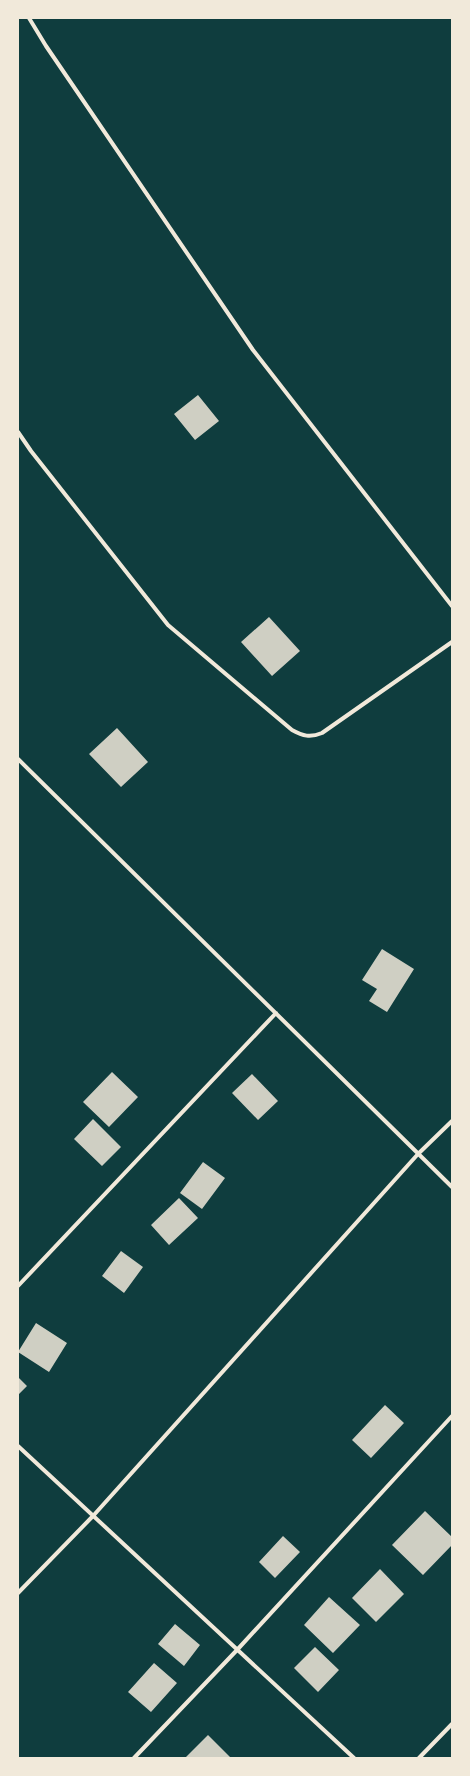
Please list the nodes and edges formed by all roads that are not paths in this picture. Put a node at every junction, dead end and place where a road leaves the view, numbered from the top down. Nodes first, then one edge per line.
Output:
1 (29, 18) edge
2 (18, 432) edge
3 (452, 606) edge
4 (452, 642) edge
5 (18, 759) edge
6 (276, 1013) junction
7 (452, 1120) edge
8 (418, 1154) junction
9 (452, 1187) edge
10 (18, 1286) edge
11 (452, 1416) edge
12 (18, 1446) edge
13 (93, 1516) junction
14 (18, 1593) edge
15 (238, 1650) junction
16 (452, 1724) edge
17 (134, 1758) edge
18 (354, 1758) edge
19 (419, 1758) edge

1 - 3 street
2 - 4 street
5 - 6 street
6 - 8 street
6 - 10 street
7 - 8 street
8 - 9 street
8 - 13 street
11 - 15 street
12 - 13 street
13 - 14 street
13 - 15 street
15 - 17 street
15 - 18 street
16 - 19 street

